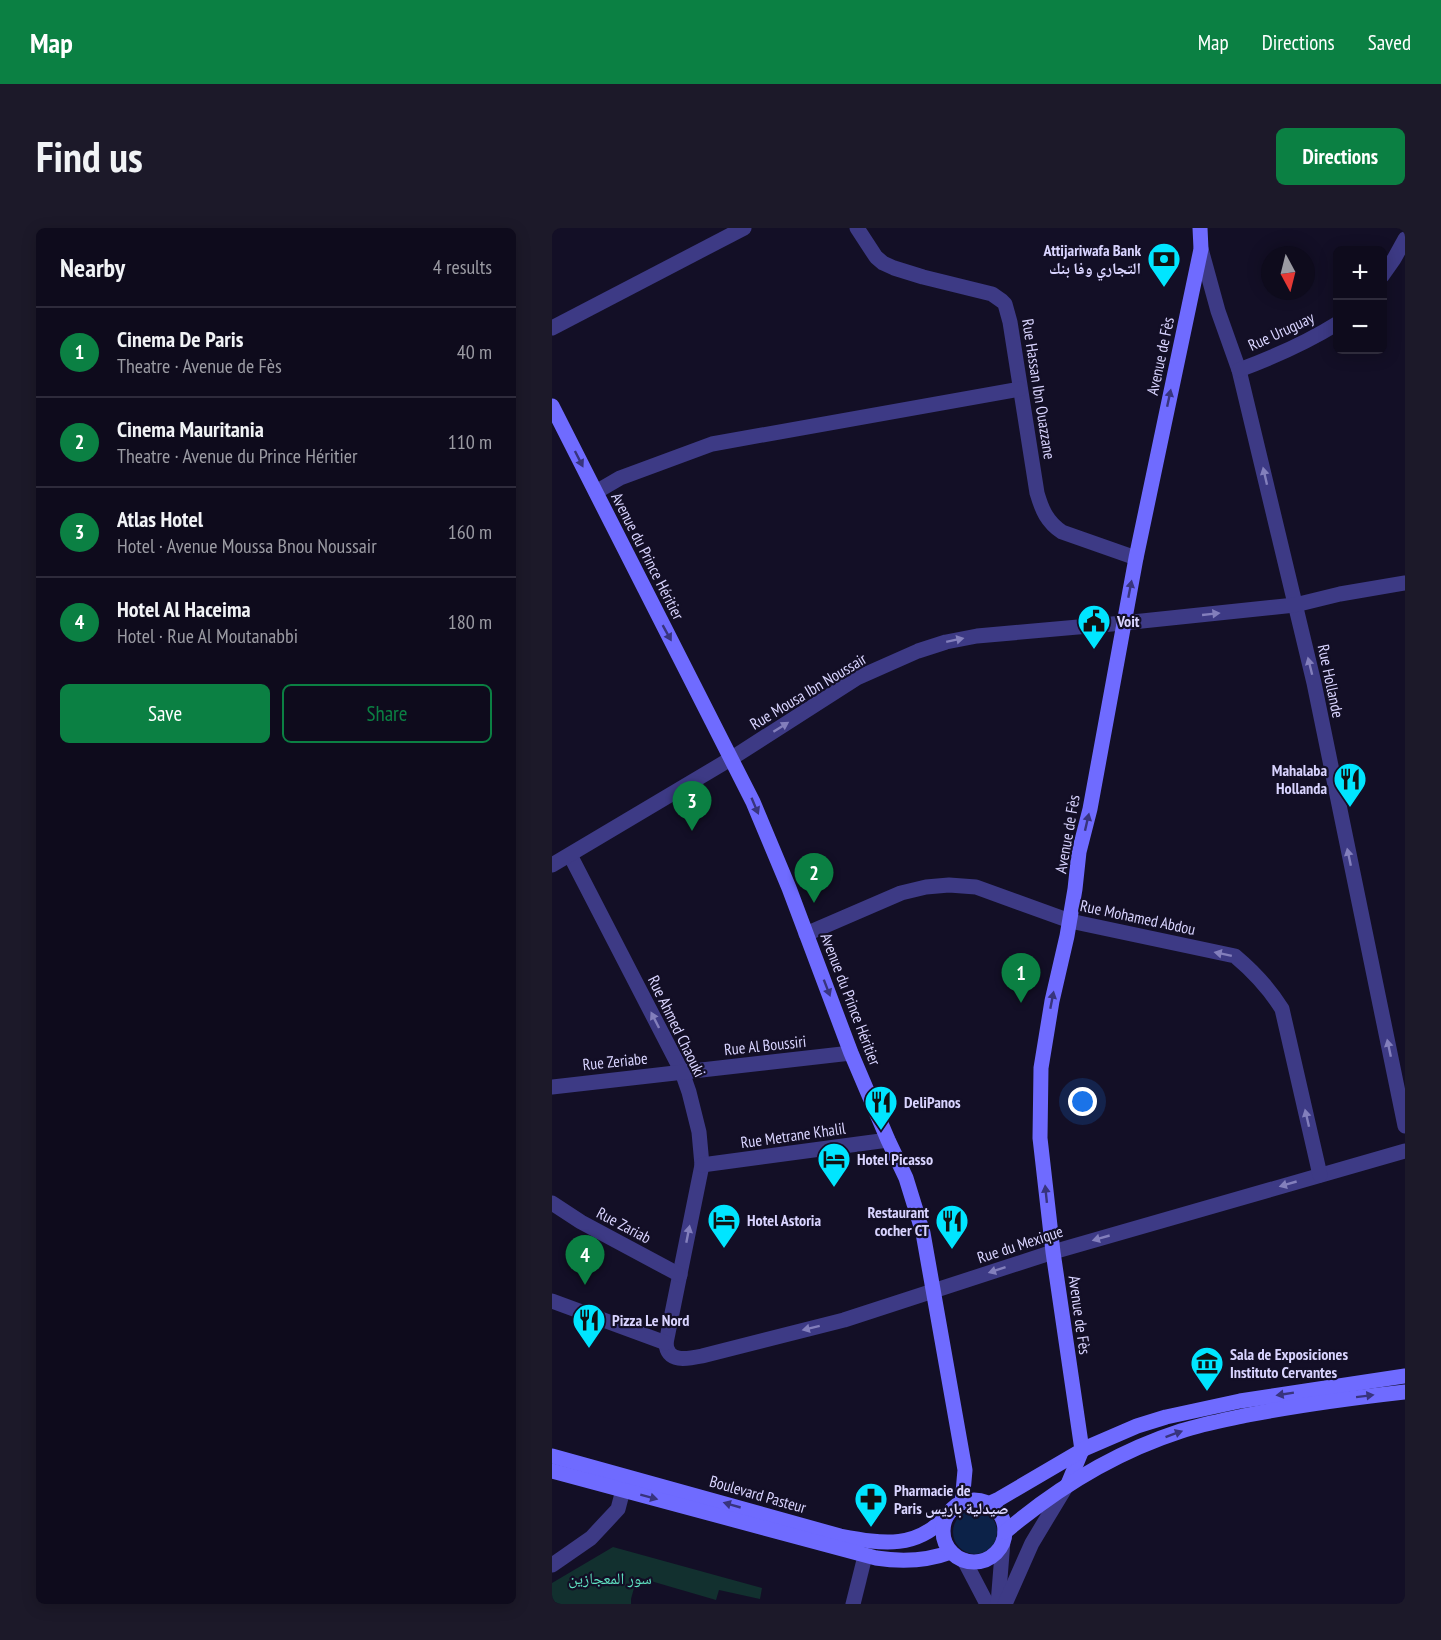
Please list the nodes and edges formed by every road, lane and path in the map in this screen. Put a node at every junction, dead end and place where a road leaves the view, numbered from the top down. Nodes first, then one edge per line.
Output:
1 (744, 228) edge
2 (856, 228) edge
3 (1200, 228) edge
4 (1405, 239) edge
5 (1201, 249) junction
6 (1387, 270) edge
7 (1333, 326) edge
8 (552, 328) edge
9 (1239, 370) junction
10 (1020, 389) junction
11 (552, 406) edge
12 (596, 492) junction
13 (1136, 558) junction
14 (1405, 583) edge
15 (1295, 605) junction
16 (1123, 623) junction
17 (732, 758) junction
18 (570, 855) junction
19 (552, 866) edge
20 (1070, 921) junction
21 (806, 934) junction
22 (851, 1053) junction
23 (682, 1072) junction
24 (552, 1087) edge
25 (1405, 1126) edge
26 (888, 1140) junction
27 (1405, 1151) edge
28 (702, 1165) junction
29 (1320, 1175) junction
30 (552, 1203) edge
31 (1053, 1252) junction
32 (680, 1275) junction
33 (933, 1292) junction
34 (552, 1301) edge
35 (667, 1338) junction
36 (1405, 1376) edge
37 (1405, 1392) edge
38 (1082, 1450) junction
39 (552, 1455) edge
40 (552, 1471) edge
41 (1068, 1484) junction
42 (623, 1490) junction
43 (962, 1503) junction
44 (988, 1504) junction
45 (949, 1513) junction
46 (1004, 1537) junction
47 (865, 1556) junction
48 (958, 1556) junction
49 (552, 1565) edge
50 (853, 1604) edge
51 (987, 1604) edge
52 (998, 1604) edge
53 (1005, 1604) edge

1 - 8 street
2 - 10 street, Rue Hassan Ibn Ouazzane
3 - 5 street, Avenue de Fès
4 - 6 street
5 - 9 street, Rue Hollande
13 -> 5 street, Avenue de Fès
7 - 9 street, Rue Uruguay
15 -> 9 street, Rue Hollande
10 - 12 street
10 - 13 street, Rue Hassan Ibn Ouazzane
11 -> 12 street, Avenue du Prince Héritier
12 -> 17 street, Avenue du Prince Héritier
16 -> 13 street, Avenue de Fès
14 - 15 street, Rue Mousa Ibn Noussair
16 -> 15 street, Rue Mousa Ibn Noussair
25 -> 15 street, Rue Hollande
17 -> 16 street, Rue Mousa Ibn Noussair
20 -> 16 street, Avenue de Fès
17 - 18 street, Rue Mousa Ibn Noussair
17 -> 21 street, Avenue du Prince Héritier
18 - 19 street, Rue Mousa Ibn Noussair
23 -> 18 street, Rue Ahmed Chaouki
20 - 21 street, Rue Mohamed Abdou
29 -> 20 street, Rue Mohamed Abdou
31 -> 20 street, Avenue de Fès
21 -> 22 street, Avenue du Prince Héritier
22 - 23 street, Rue Al Boussiri
22 - 26 street, Avenue du Prince Héritier
23 - 24 street, Rue Zeriabe
23 - 28 street, Rue Ahmed Chaouki
26 - 28 street, Rue Metrane Khalil
26 - 33 street, Avenue du Prince Héritier
27 - 29 street, Rue du Mexique
32 -> 28 street, Rue Ahmed Chaouki
29 -> 31 street, Rue du Mexique
30 - 32 street, Rue Zariab
31 -> 33 street, Rue du Mexique
31 - 38 street, Avenue de Fès
32 - 35 street, Rue Ahmed Chaouki
33 -> 35 street, Rue du Mexique
33 - 43 street, Avenue du Prince Héritier
34 - 35 street
36 -> 38 street
41 -> 37 street
38 - 41 street
38 - 44 street
45 -> 39 street, Boulevard Pasteur
40 - 42 street
41 - 46 street
41 - 53 street
42 -> 47 street
42 - 49 street
43 - 44 street
43 - 45 street
44 - 46 street
45 - 48 street
46 - 48 street
46 - 52 street
47 - 48 street
47 - 50 street
48 - 51 street

